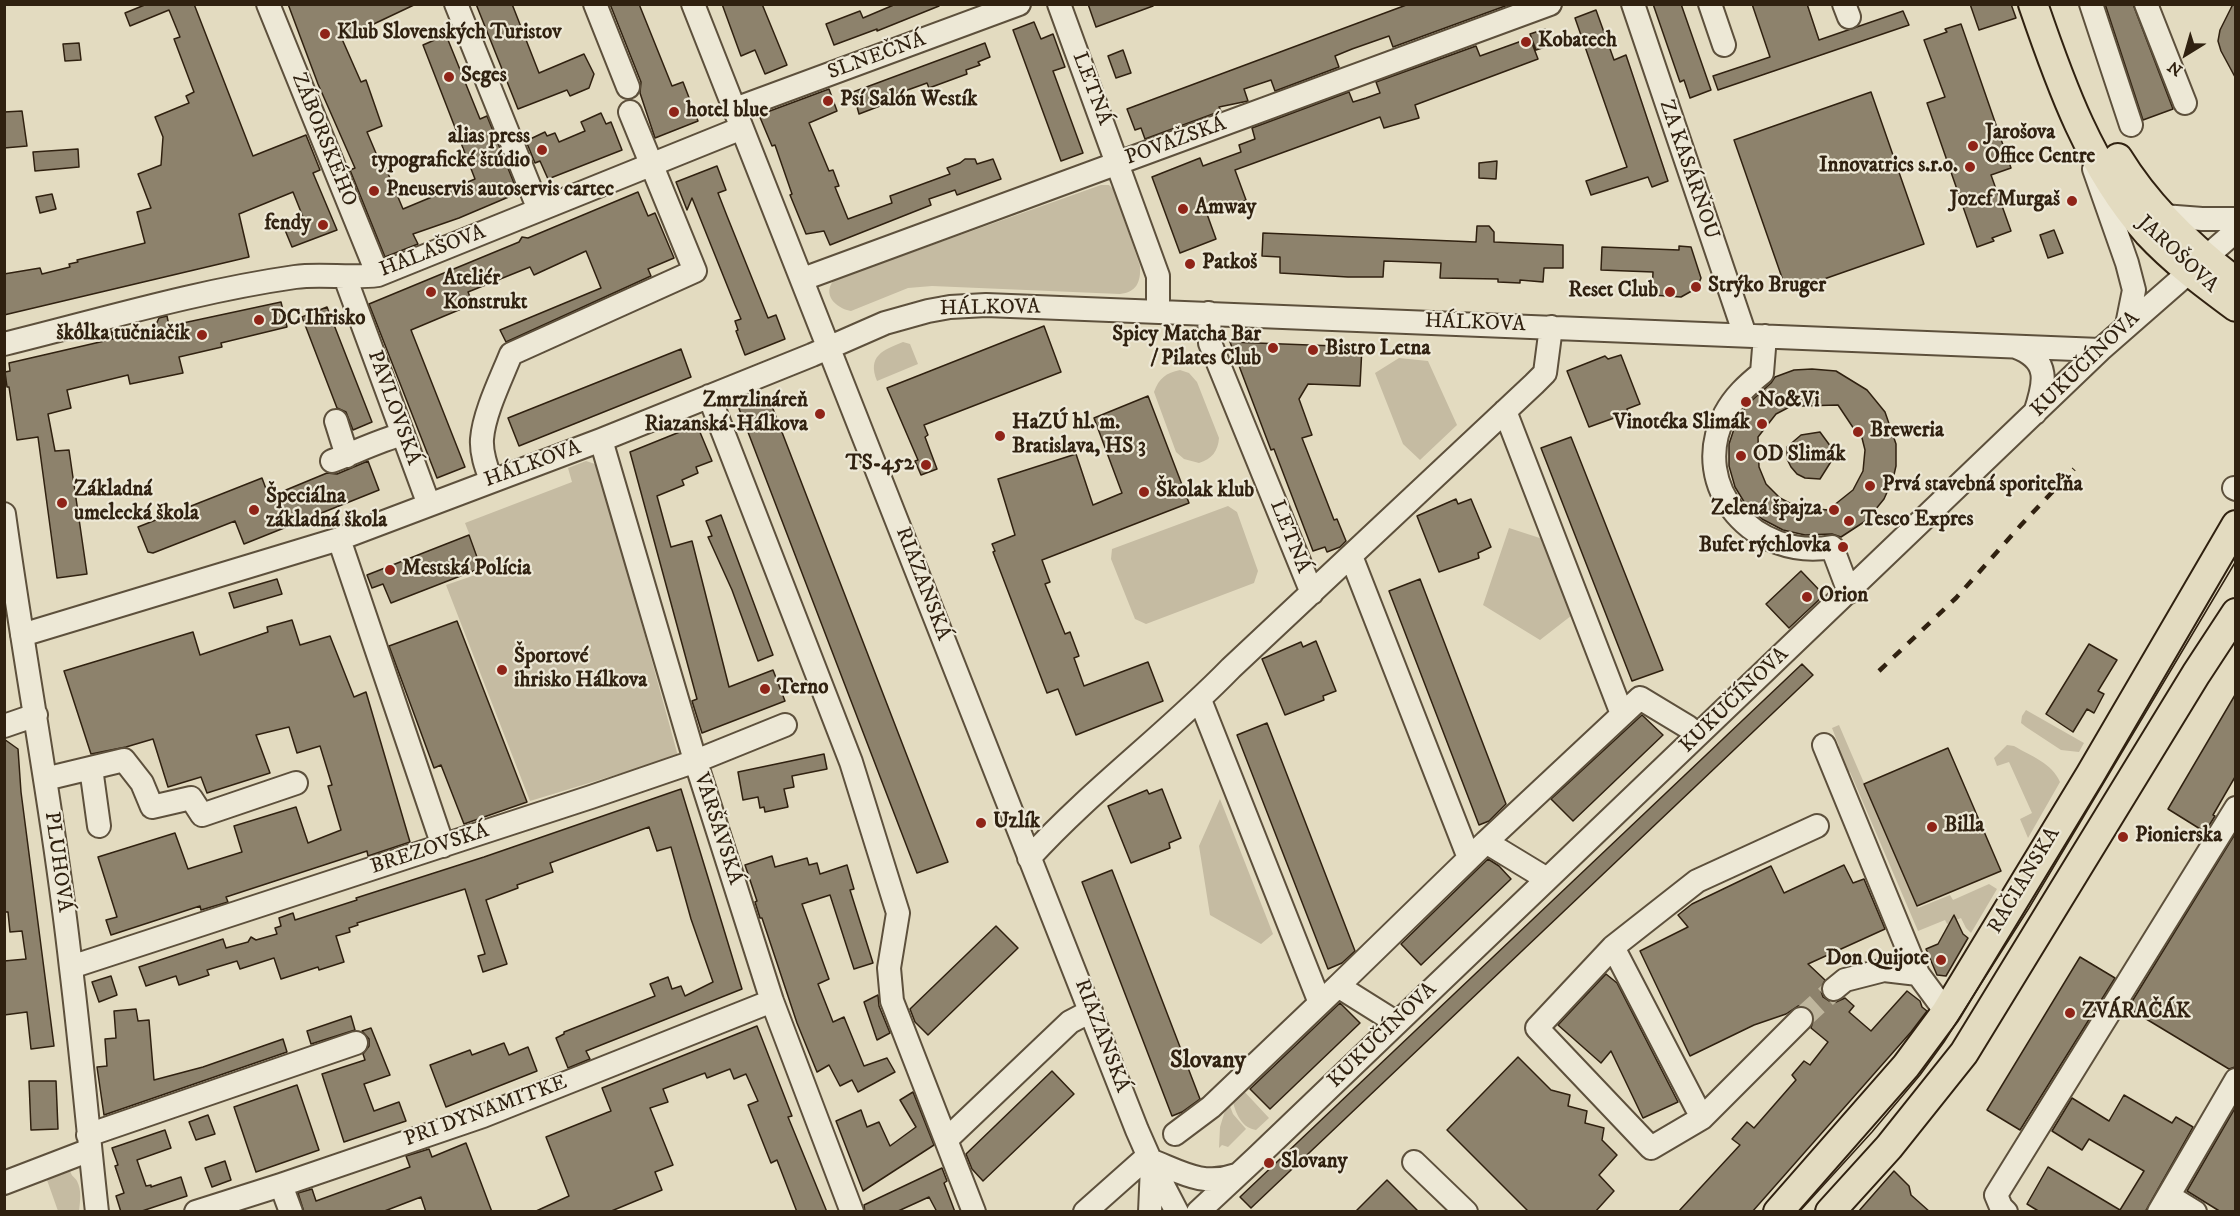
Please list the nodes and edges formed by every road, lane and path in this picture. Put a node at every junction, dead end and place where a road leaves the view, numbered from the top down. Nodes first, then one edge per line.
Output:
1 (268, 4) edge
2 (456, 4) edge
3 (595, 4) edge
4 (693, 4) edge
5 (1019, 4) edge
6 (1059, 4) edge
7 (1550, 4) edge
8 (1633, 4) edge
9 (1710, 4) edge
10 (2033, 4) edge
11 (2053, 4) edge
12 (2091, 4) edge
13 (2146, 4) edge
14 (1724, 45) dead end
15 (628, 87) dead end
16 (2185, 104) dead end
17 (630, 112) dead end
18 (738, 118) junction
19 (2131, 125) dead end
20 (2087, 141) junction
21 (651, 164) junction
22 (1119, 164) junction
23 (539, 210) junction
24 (2163, 216) junction
25 (2235, 219) edge
26 (2235, 231) edge
27 (2197, 264) junction
28 (378, 275) junction
29 (345, 277) junction
30 (802, 279) junction
31 (2235, 282) edge
32 (2235, 307) edge
33 (1158, 312) junction
34 (1209, 313) junction
35 (2127, 325) junction
36 (1551, 327) junction
37 (1755, 335) junction
38 (4, 344) edge
39 (830, 347) junction
40 (2014, 347) junction
41 (2100, 350) junction
42 (709, 396) junction
43 (1508, 409) junction
44 (2035, 414) junction
45 (336, 421) dead end
46 (403, 434) junction
47 (601, 440) junction
48 (491, 480) junction
49 (429, 506) junction
50 (4, 514) edge
51 (2235, 525) edge
52 (339, 539) junction
53 (7, 548) edge
54 (1351, 556) junction
55 (1849, 592) junction
56 (1312, 593) junction
57 (2235, 613) edge
58 (22, 635) junction
59 (1200, 700) junction
60 (1623, 713) junction
61 (36, 715) junction
62 (785, 725) dead end
63 (4, 726) edge
64 (1698, 735) junction
65 (1824, 745) dead end
66 (696, 761) junction
67 (91, 768) junction
68 (45, 779) junction
69 (296, 783) dead end
70 (2234, 811) edge
71 (99, 825) dead end
72 (1817, 826) dead end
73 (443, 846) junction
74 (1477, 851) junction
75 (1029, 858) junction
76 (1547, 879) junction
77 (1613, 947) junction
78 (71, 967) junction
79 (1918, 974) junction
80 (1338, 986) junction
81 (1834, 989) tunnel mouth
82 (772, 1001) junction
83 (1320, 1003) junction
84 (1091, 1011) junction
85 (1946, 1012) junction
86 (1801, 1019) tunnel mouth
87 (1397, 1023) junction
88 (356, 1043) dead end
89 (2235, 1080) edge
90 (1702, 1118) junction
91 (1175, 1134) dead end
92 (946, 1140) junction
93 (89, 1142) junction
94 (1150, 1160) junction
95 (1414, 1162) dead end
96 (1238, 1175) junction
97 (4, 1183) edge
98 (281, 1185) junction
99 (2164, 1204) edge
100 (2002, 1210) edge
101 (96, 1212) edge
102 (196, 1212) edge
103 (291, 1212) edge
104 (852, 1212) edge
105 (974, 1212) edge
106 (1085, 1212) edge
107 (1150, 1212) edge
108 (1177, 1212) edge
109 (1198, 1212) edge
110 (1466, 1212) edge
111 (1778, 1212) edge
112 (1830, 1212) edge
113 (2195, 1212) edge

1 - 28 street, ZÁBORSKÉHO
2 - 23 street
3 - 15 street
4 - 18 street, RIAZANSKÁ
5 - 18 street, SLNEČNÁ
6 - 22 street, LETNÁ
7 - 22 street, POVAŽSKÁ
8 - 37 street, ZA KASÁRŇOU
9 - 14 street
10 - 20 main road, JAROŠOVA
11 - 24 main road, JAROŠOVA
12 - 19 street
13 - 16 street
17 - 21 street
18 - 21 street, HALAŠOVA
18 - 30 street, RIAZANSKÁ
20 - 27 main road, JAROŠOVA
20 - 35 street
21 - 23 street, HALAŠOVA
21 - 48 street
22 - 30 street, POVAŽSKÁ
22 - 33 street, LETNÁ
23 - 28 street, HALAŠOVA
24 - 25 street
24 - 27 main road, JAROŠOVA
26 - 27 street, KUKUČÍNOVA
27 - 31 main road, JAROŠOVA
27 - 32 main road, JAROŠOVA
27 - 35 street, KUKUČÍNOVA
28 - 29 street, HALAŠOVA
29 - 38 street, HALAŠOVA
29 - 46 street, PAVLOVSKÁ
30 - 39 street, RIAZANSKÁ
33 - 34 street, HÁLKOVA
33 - 39 street, HÁLKOVA
34 - 36 street, HÁLKOVA
34 - 56 street, LETNÁ
35 - 41 street, KUKUČÍNOVA
36 - 37 street, HÁLKOVA
36 - 43 street
37 - 40 street, HÁLKOVA
37 - 55 street
39 - 42 street, HÁLKOVA
39 - 75 street, RIAZANSKÁ
40 - 41 street, HÁLKOVA
40 - 44 street
41 - 44 street, KUKUČÍNOVA
42 - 47 street, HÁLKOVA
42 - 92 street
43 - 54 street
43 - 60 street
44 - 55 street, KUKUČÍNOVA
45 - 46 street
46 - 49 street, PAVLOVSKÁ
47 - 48 street, HÁLKOVA
47 - 66 street, VARŠAVSKÁ
48 - 49 street, HÁLKOVA
49 - 52 street, HÁLKOVA
50 - 53 street, PLUHOVÁ
51 - 85 main road, RAČIANSKA
52 - 58 street, HÁLKOVA
52 - 73 street
53 - 58 street, PLUHOVÁ
54 - 56 street
54 - 74 street
55 - 64 street, KUKUČÍNOVA
56 - 59 street
57 - 112 main road, RAČIANSKA
58 - 61 street, PLUHOVÁ
59 - 75 street
59 - 83 street
60 - 64 street
60 - 74 street
61 - 63 street
61 - 68 street, PLUHOVÁ
62 - 66 street, BREZOVSKÁ
64 - 76 street, KUKUČÍNOVA
65 - 79 street
66 - 73 street, BREZOVSKÁ
66 - 82 street, VARŠAVSKÁ
67 - 68 street
67 - 69 street
67 - 71 street
68 - 78 street, PLUHOVÁ
70 - 100 street
72 - 77 street
73 - 78 street, BREZOVSKÁ
74 - 76 street
74 - 80 street
75 - 84 street, RIAZANSKÁ
76 - 87 street, KUKUČÍNOVA
77 - 90 street
77 - 90 street
78 - 93 street, PLUHOVÁ
79 - 81 street
79 - 85 street
80 - 83 street
80 - 87 street
82 - 98 street, PRI DYNAMITKE
82 - 104 street, VARŠAVSKÁ
83 - 91 street
84 - 92 street
84 - 94 street, RIAZANSKÁ
85 - 111 main road, RAČIANSKA
86 - 90 street
87 - 96 street, KUKUČÍNOVA
88 - 93 street
89 - 99 street
92 - 105 street
93 - 97 street
93 - 101 street, PLUHOVÁ
94 - 96 street
94 - 106 street
94 - 107 street, RIAZANSKÁ
94 - 108 street, RIAZANSKÁ
95 - 110 street
96 - 109 street, KUKUČÍNOVA
98 - 102 street, PRI DYNAMITKE
98 - 103 street
99 - 113 street

